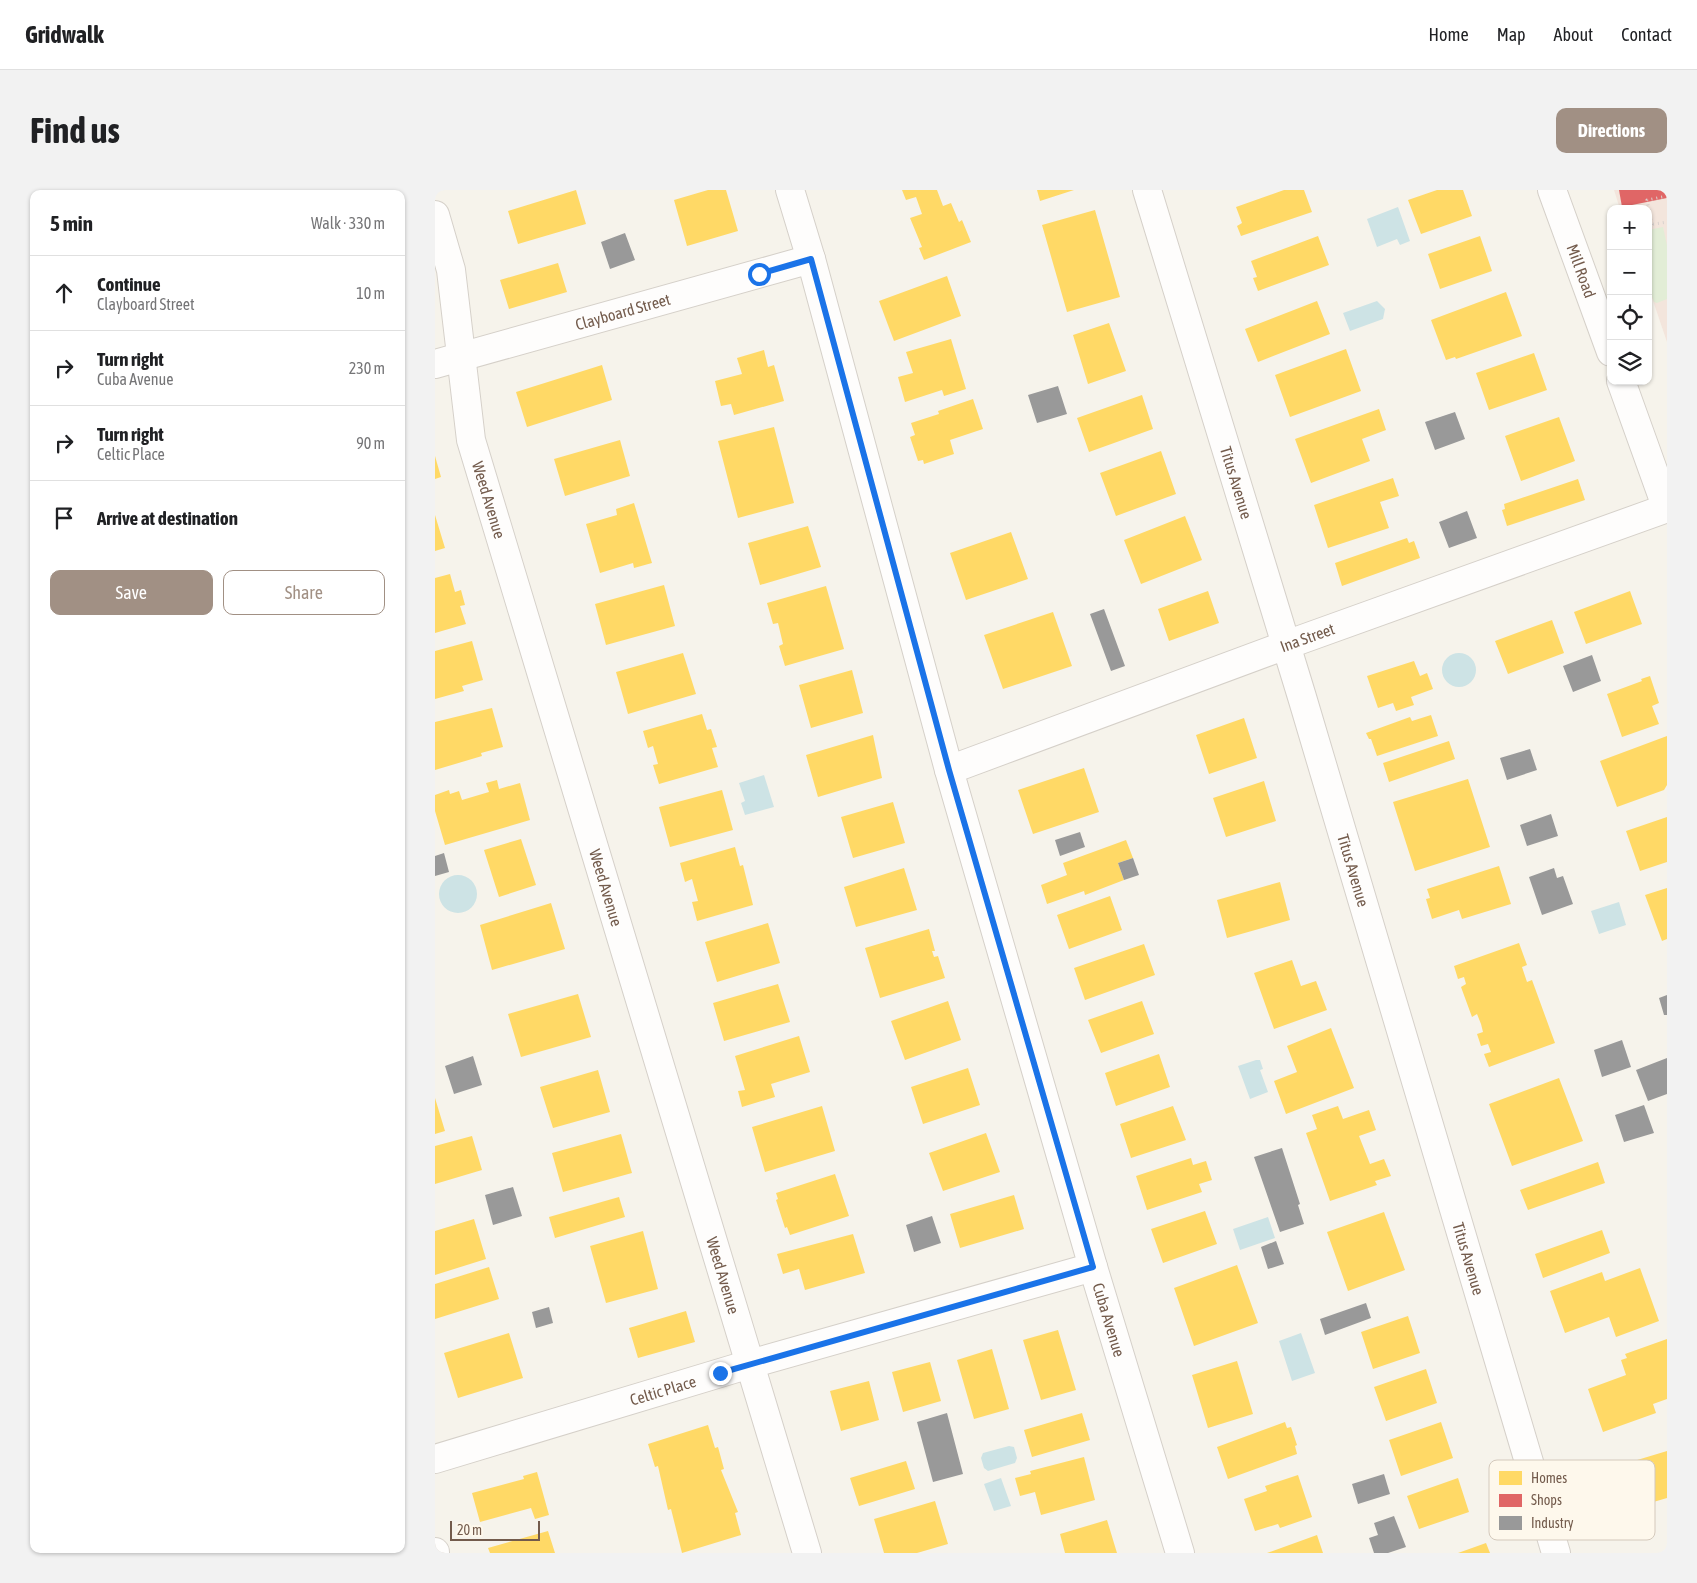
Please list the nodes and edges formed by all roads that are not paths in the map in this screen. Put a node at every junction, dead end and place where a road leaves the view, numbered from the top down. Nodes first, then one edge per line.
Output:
1 (790, 190) edge
2 (1147, 190) edge
3 (1552, 190) edge
4 (435, 215) edge
5 (811, 259) junction
6 (1607, 341) edge
7 (461, 357) junction
8 (435, 364) edge
9 (1622, 385) edge
10 (1667, 508) edge
11 (1286, 645) junction
12 (949, 770) junction
13 (1093, 1267) junction
14 (750, 1364) junction
15 (435, 1459) edge
16 (1528, 1460) edge
17 (1552, 1540) edge
18 (807, 1553) edge
19 (1180, 1553) edge
20 (1556, 1553) edge

1 - 5 street, Cuba Avenue
2 - 11 street, Titus Avenue
3 - 6 street, Mill Road
4 - 7 street, Weed Avenue
5 - 7 street, Clayboard Street
5 - 12 street, Cuba Avenue
7 - 8 street, Clayboard Street
7 - 14 street, Weed Avenue
9 - 10 street
10 - 11 street, Ina Street
11 - 12 street, Ina Street
11 - 16 street, Titus Avenue
12 - 13 street, Cuba Avenue
13 - 14 street, Celtic Place
13 - 19 street, Cuba Avenue
14 - 15 street, Celtic Place
14 - 18 street, Weed Avenue
17 - 20 street, Titus Avenue

